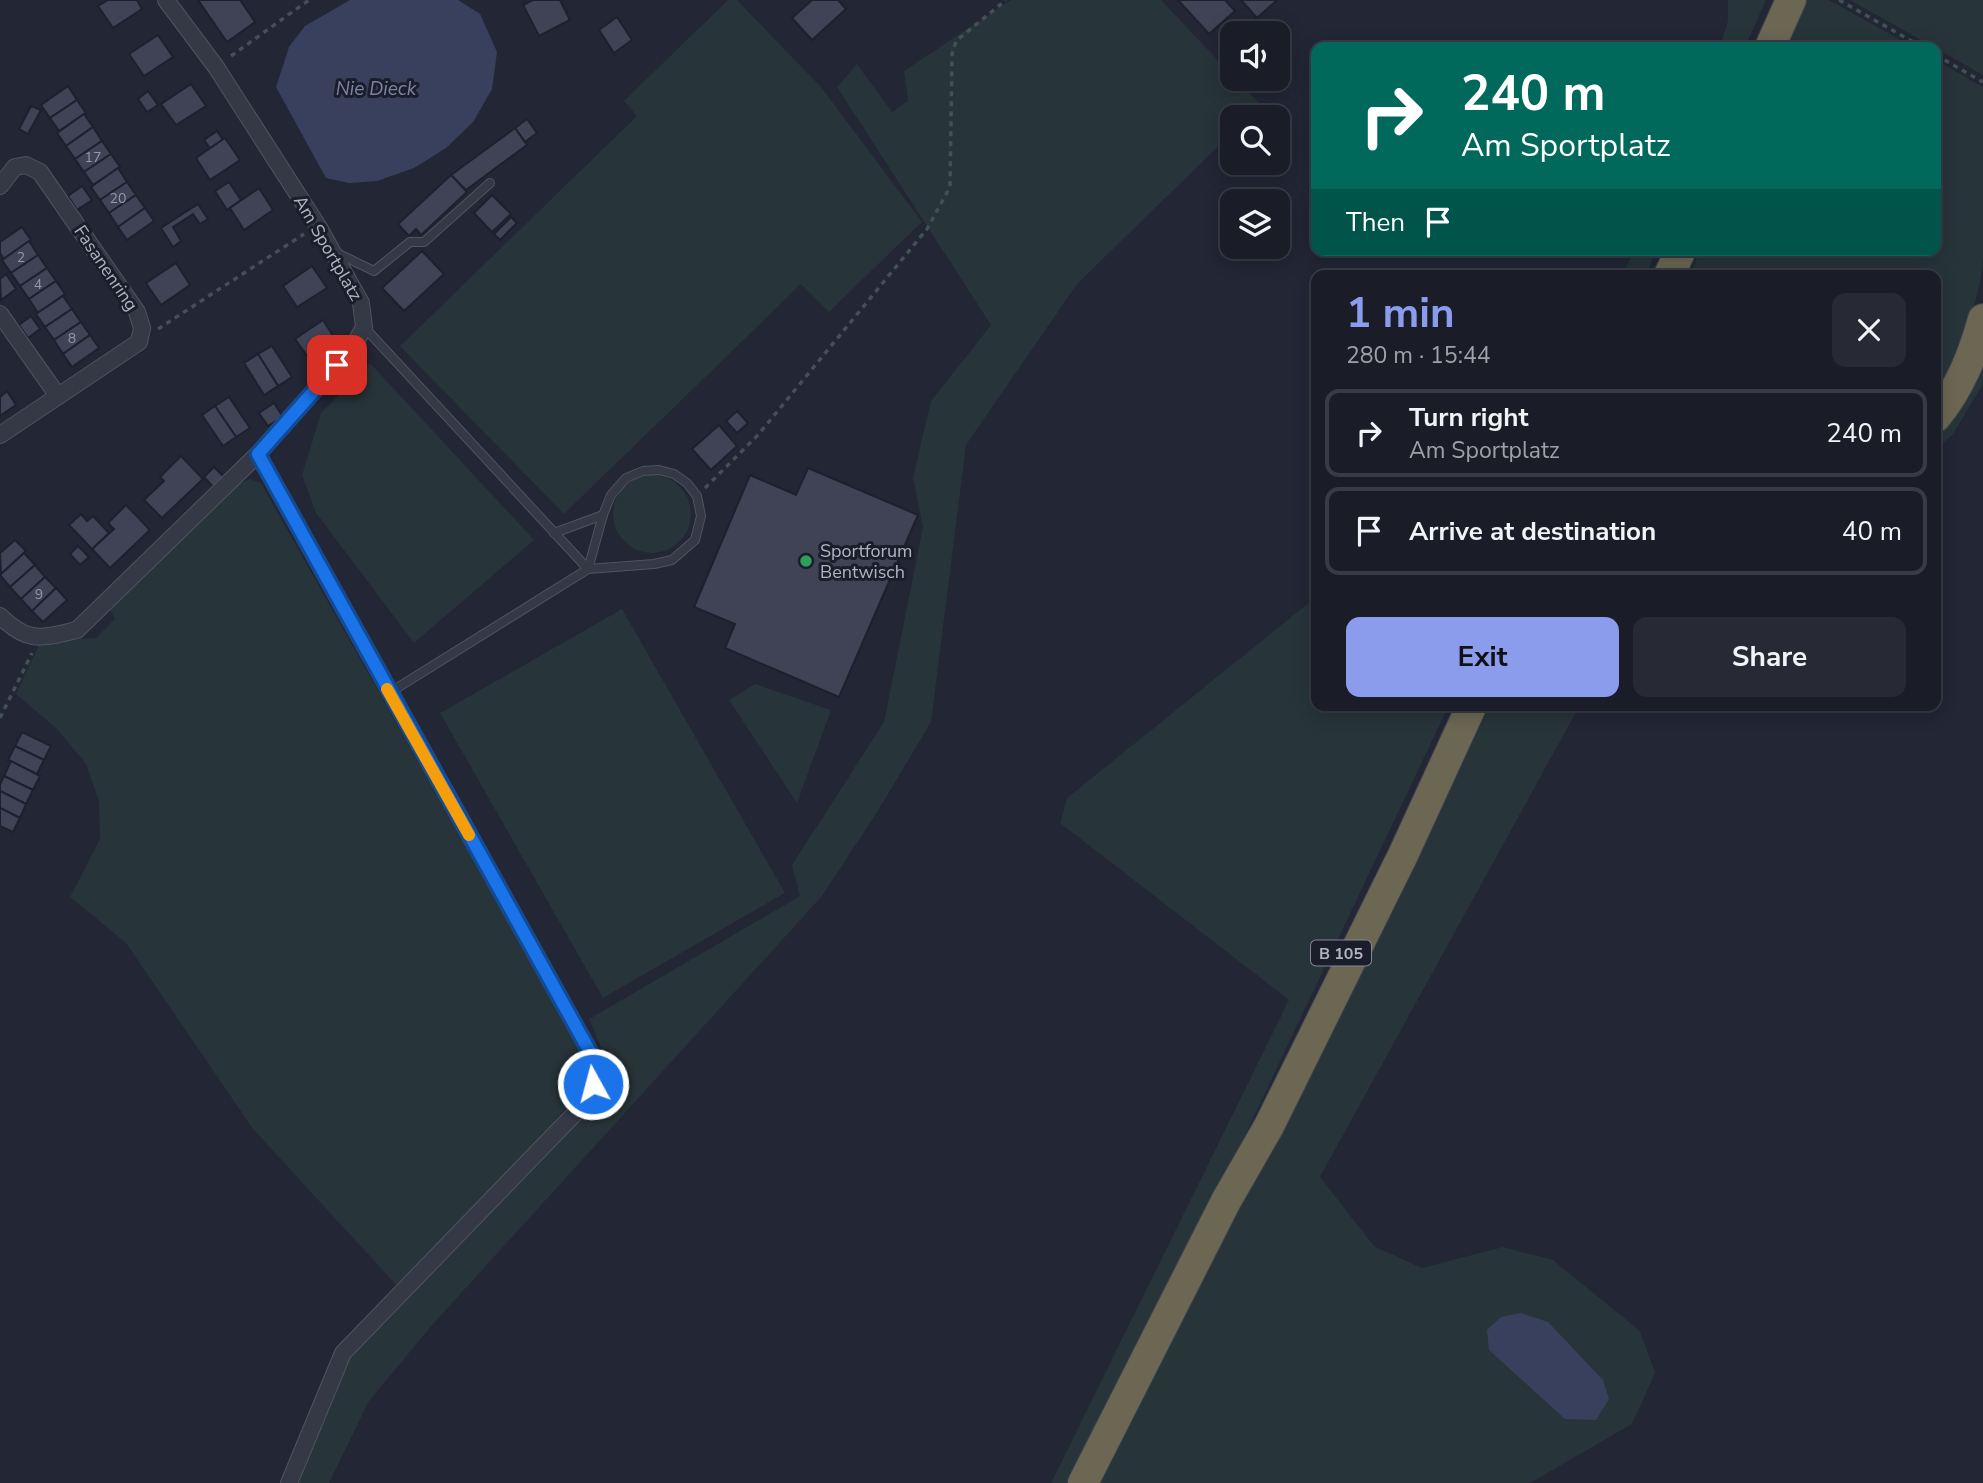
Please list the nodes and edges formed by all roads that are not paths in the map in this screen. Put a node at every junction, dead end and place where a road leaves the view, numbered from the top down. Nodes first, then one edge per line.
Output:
1 (166, 0) edge
2 (1771, 0) edge
3 (1791, 0) edge
4 (1753, 42) edge
5 (1772, 42) edge
6 (490, 183) dead end
7 (0, 186) edge
8 (332, 251) junction
9 (1675, 260) edge
10 (1660, 270) edge
11 (0, 314) edge
12 (1983, 318) edge
13 (364, 327) junction
14 (58, 396) junction
15 (1941, 411) edge
16 (0, 435) edge
17 (258, 454) junction
18 (603, 515) junction
19 (554, 533) junction
20 (588, 569) junction
21 (0, 616) edge
22 (389, 693) junction
23 (1455, 711) edge
24 (1469, 711) edge
25 (1226, 1201) junction
26 (289, 1483) edge
27 (1083, 1483) edge

1 - 8 street, Am Sportplatz
2 - 4 highway
3 - 5 highway
6 - 8 lane
7 - 14 street, Fasanenring
8 - 13 street, Am Sportplatz
9 - 10 highway
11 - 14 street
12 - 15 highway
13 - 17 street
13 - 19 lane
14 - 16 street
17 - 21 street
17 - 22 street
18 - 19 lane
18 - 20 lane
18 - 20 lane
19 - 20 lane
20 - 22 lane
22 - 26 street
23 - 25 highway, B 105
24 - 25 highway, B 105
25 - 27 highway, B 105

